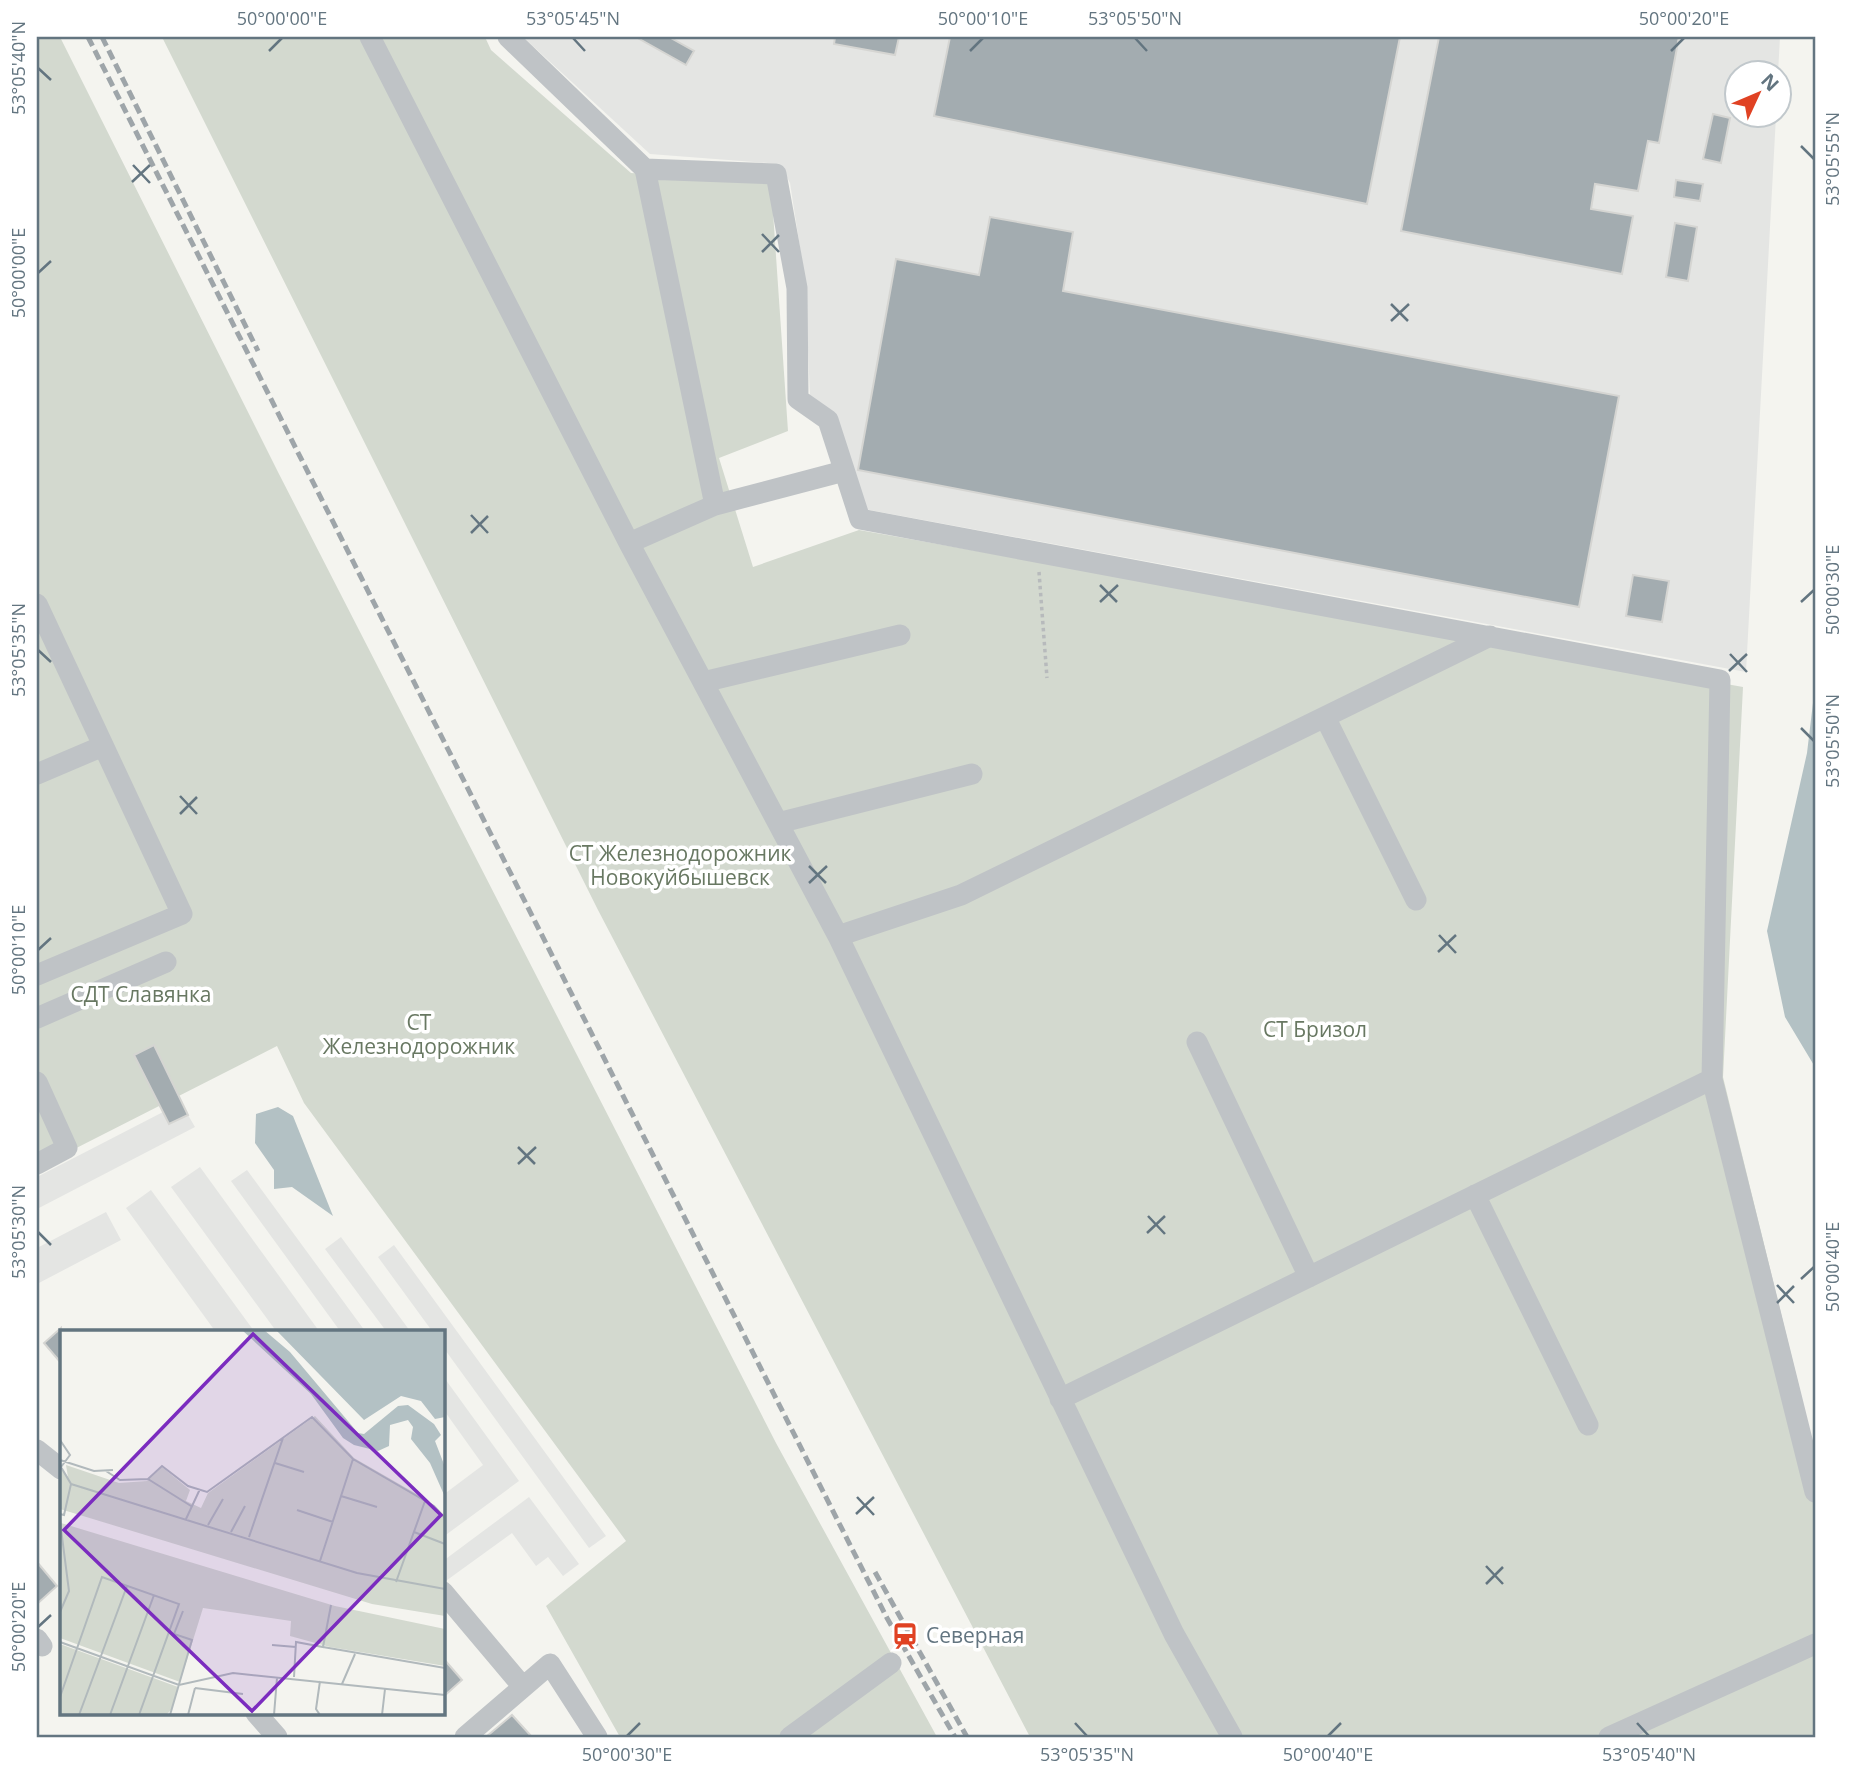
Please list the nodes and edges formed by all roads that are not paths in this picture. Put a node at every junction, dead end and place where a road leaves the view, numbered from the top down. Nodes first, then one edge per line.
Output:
1 (370, 37) edge
2 (508, 37) edge
3 (645, 169) junction
4 (844, 471) junction
5 (715, 505) junction
6 (629, 543) junction
7 (37, 604) edge
8 (900, 635) dead end
9 (1490, 636) junction
10 (703, 682) junction
11 (1325, 717) junction
12 (103, 746) junction
13 (37, 774) edge
14 (972, 774) dead end
15 (778, 823) junction
16 (1416, 900) dead end
17 (838, 936) junction
18 (166, 962) dead end
19 (37, 975) edge
20 (37, 1018) edge
21 (1197, 1042) dead end
22 (1712, 1079) junction
23 (37, 1082) edge
24 (37, 1164) edge
25 (1475, 1195) junction
26 (1309, 1277) junction
27 (1060, 1399) junction
28 (1588, 1425) dead end
29 (37, 1450) edge
30 (60, 1468) edge
31 (1815, 1492) edge
32 (444, 1593) edge
33 (1815, 1644) edge
34 (891, 1663) dead end
35 (523, 1687) junction
36 (257, 1714) edge
37 (1644, 1730) edge
38 (277, 1737) edge
39 (465, 1737) edge
40 (597, 1737) edge
41 (790, 1737) edge
42 (1232, 1737) edge
43 (1609, 1737) edge

1 - 6 street
2 - 3 street
3 - 4 street
3 - 5 street
4 - 5 street
4 - 9 street
5 - 6 street
6 - 10 street
7 - 12 street
8 - 10 street
9 - 11 street
9 - 22 street
10 - 15 street
11 - 16 street
11 - 17 street
12 - 13 street
12 - 19 street
14 - 15 street
15 - 17 street
17 - 27 street
18 - 20 street
21 - 26 street
22 - 25 street
22 - 31 street
23 - 24 street
25 - 26 street
25 - 28 street
26 - 27 street
27 - 42 street
29 - 30 street
32 - 35 street
33 - 37 street
34 - 41 street
35 - 39 street
35 - 40 street
36 - 38 street
37 - 43 street

